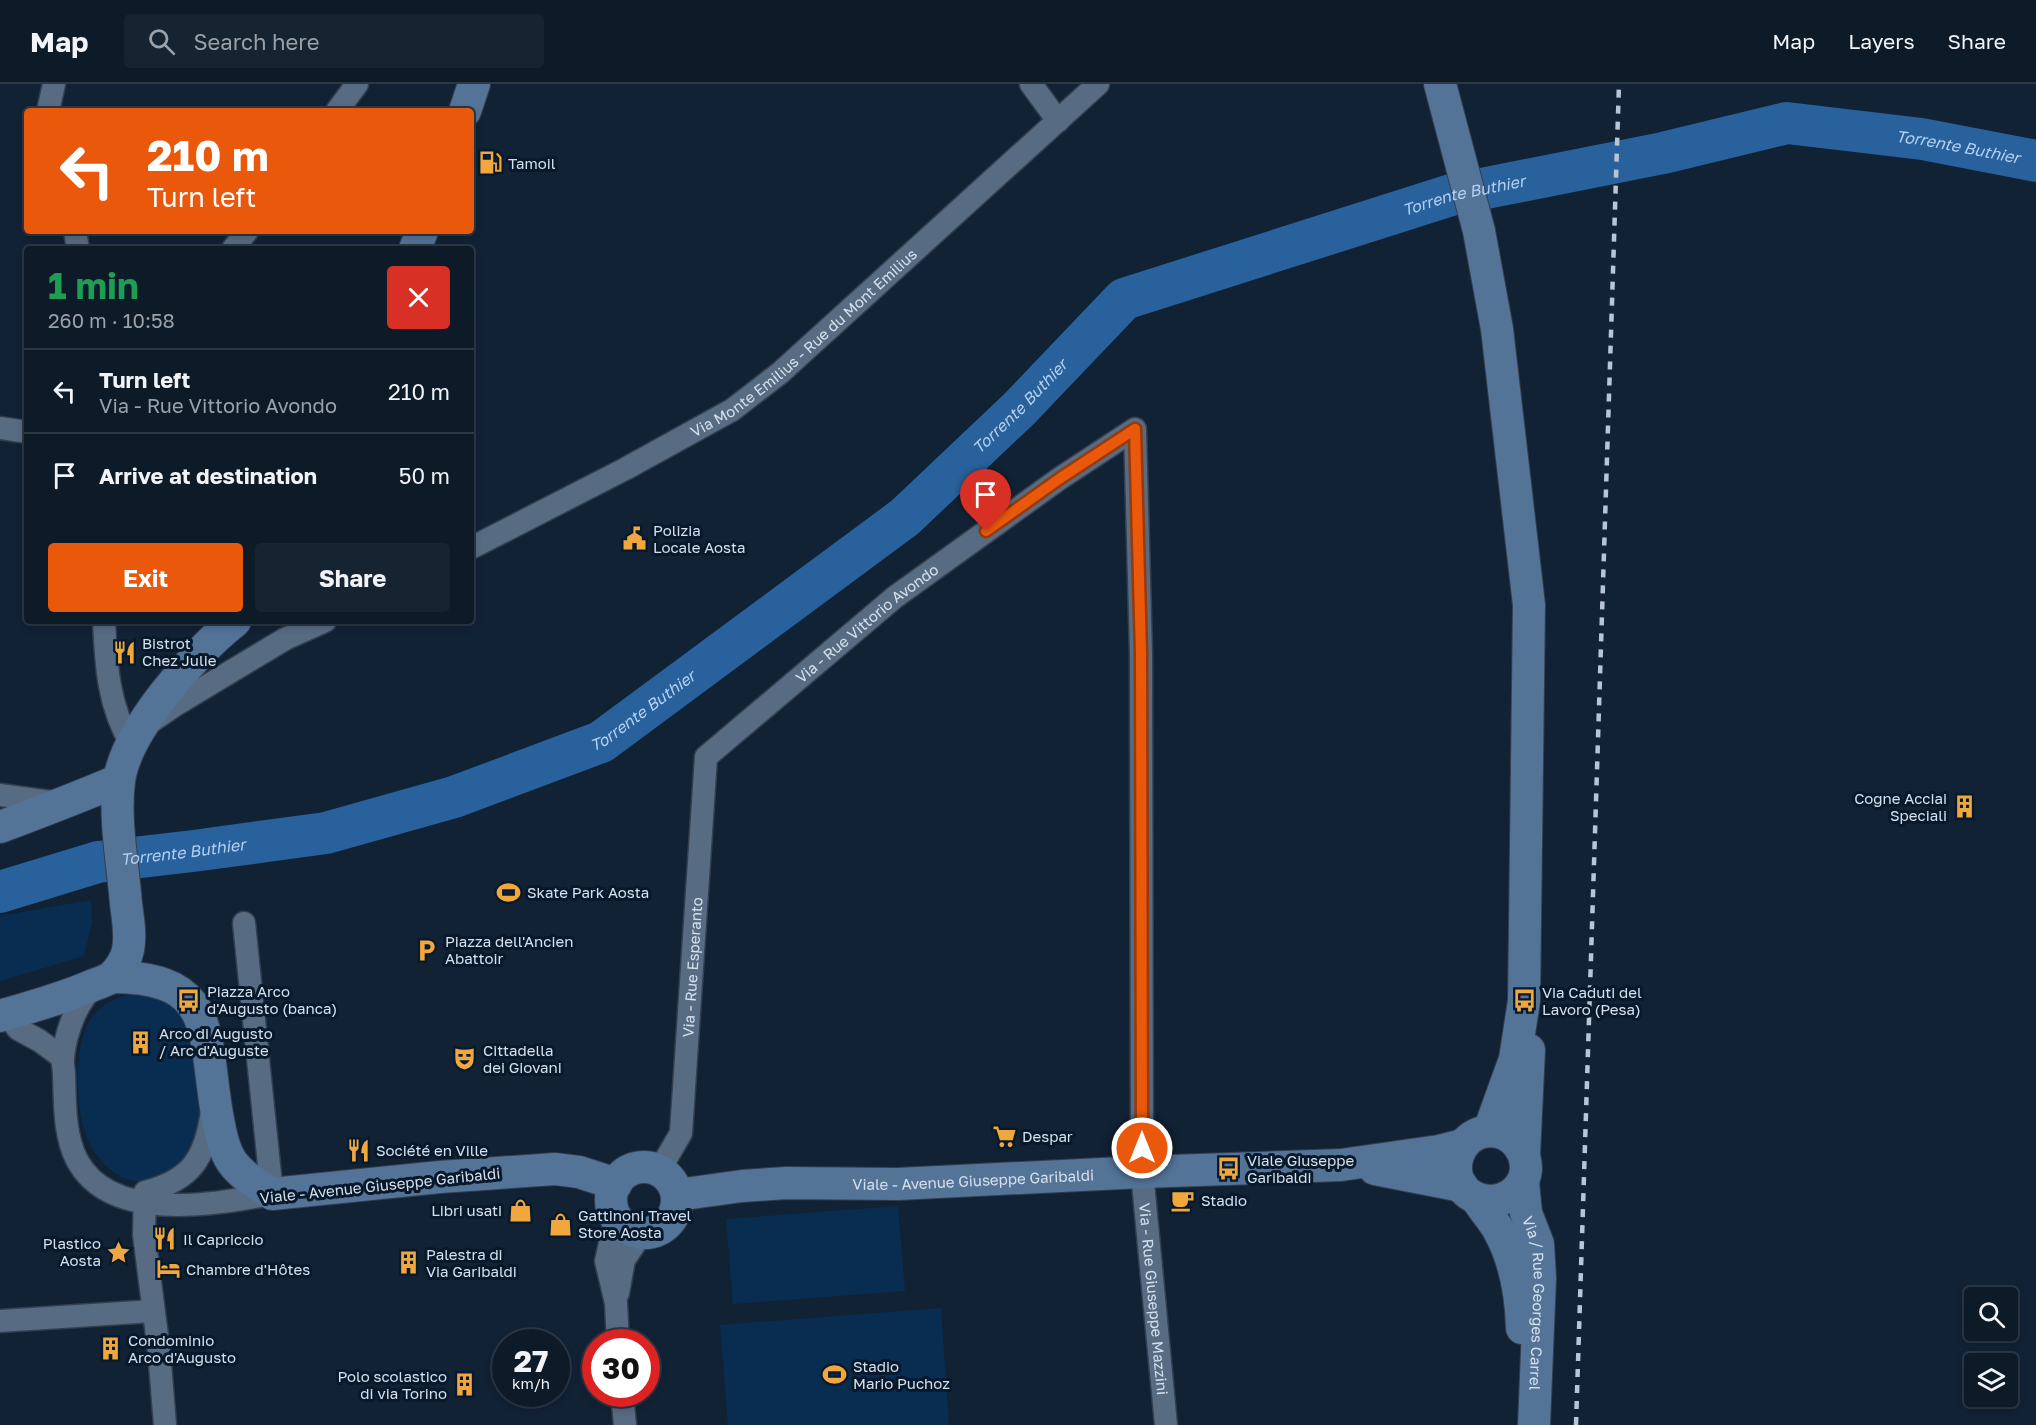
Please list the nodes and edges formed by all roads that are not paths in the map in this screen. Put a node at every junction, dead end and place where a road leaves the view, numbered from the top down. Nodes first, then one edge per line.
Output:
1 (54, 84) edge
2 (357, 84) edge
3 (474, 84) edge
4 (1031, 84) edge
5 (1098, 84) edge
6 (1440, 84) edge
7 (49, 108) edge
8 (339, 108) edge
9 (466, 108) edge
10 (1058, 121) junction
11 (245, 234) edge
12 (235, 246) edge
13 (0, 428) edge
14 (24, 432) edge
15 (474, 546) edge
16 (104, 624) edge
17 (231, 624) edge
18 (318, 624) edge
19 (136, 737) junction
20 (706, 757) joint
21 (119, 780) junction
22 (0, 795) edge
23 (59, 803) junction
24 (0, 827) edge
25 (244, 922) dead end
26 (105, 980) junction
27 (1524, 1001) junction
28 (0, 1016) edge
29 (63, 1058) junction
30 (214, 1099) junction
31 (1476, 1138) junction
32 (1341, 1165) junction
33 (1523, 1168) junction
34 (1142, 1172) junction
35 (668, 1183) junction
36 (616, 1184) junction
37 (1469, 1192) junction
38 (272, 1194) junction
39 (143, 1204) junction
40 (629, 1225) junction
41 (1517, 1283) junction
42 (616, 1303) junction
43 (153, 1311) junction
44 (0, 1321) edge
45 (617, 1329) edge
46 (623, 1407) edge
47 (165, 1425) edge
48 (625, 1425) edge
49 (1166, 1425) edge
50 (1516, 1425) edge
51 (1525, 1425) edge
52 (1534, 1425) edge

1 - 7 street
2 - 8 street
3 - 9 street
4 - 10 street
5 - 10 street, Via Monte Emilius - Rue du Mont Emilius
6 - 27 street
10 - 15 street, Via Monte Emilius - Rue du Mont Emilius
11 - 12 street
13 - 14 street
16 - 19 street
17 - 19 street
18 - 19 street
19 - 21 street
20 - 34 street, Via - Rue Vittorio Avondo
20 - 35 street, Via - Rue Esperanto
21 - 23 street
21 - 26 street
22 - 23 street
23 - 24 street
25 - 38 street
26 - 28 street
26 - 29 street
26 - 30 street
27 - 31 street
27 - 33 street, Via / Rue Georges Carrel
28 - 29 street
29 - 39 street
30 - 38 street
30 - 39 street
31 - 32 street, Viale - Avenue Giuseppe Garibaldi
31 - 33 street
31 - 37 street
32 - 34 street, Viale - Avenue Giuseppe Garibaldi
32 - 37 street, Viale - Avenue Giuseppe Garibaldi
33 - 37 street
33 - 52 street, Via / Rue Georges Carrel
34 - 35 street, Viale - Avenue Giuseppe Garibaldi
34 - 49 street, Via - Rue Giuseppe Mazzini
35 - 36 street, Viale - Avenue Giuseppe Garibaldi
35 - 40 street
36 - 38 street, Viale - Avenue Giuseppe Garibaldi
36 - 40 street
37 - 41 street
38 - 39 street, Viale - Avenue Giuseppe Garibaldi
39 - 43 street
40 - 42 street
40 - 42 street
41 - 50 street
41 - 51 street
42 - 45 street
43 - 44 street
43 - 47 street
46 - 48 street

